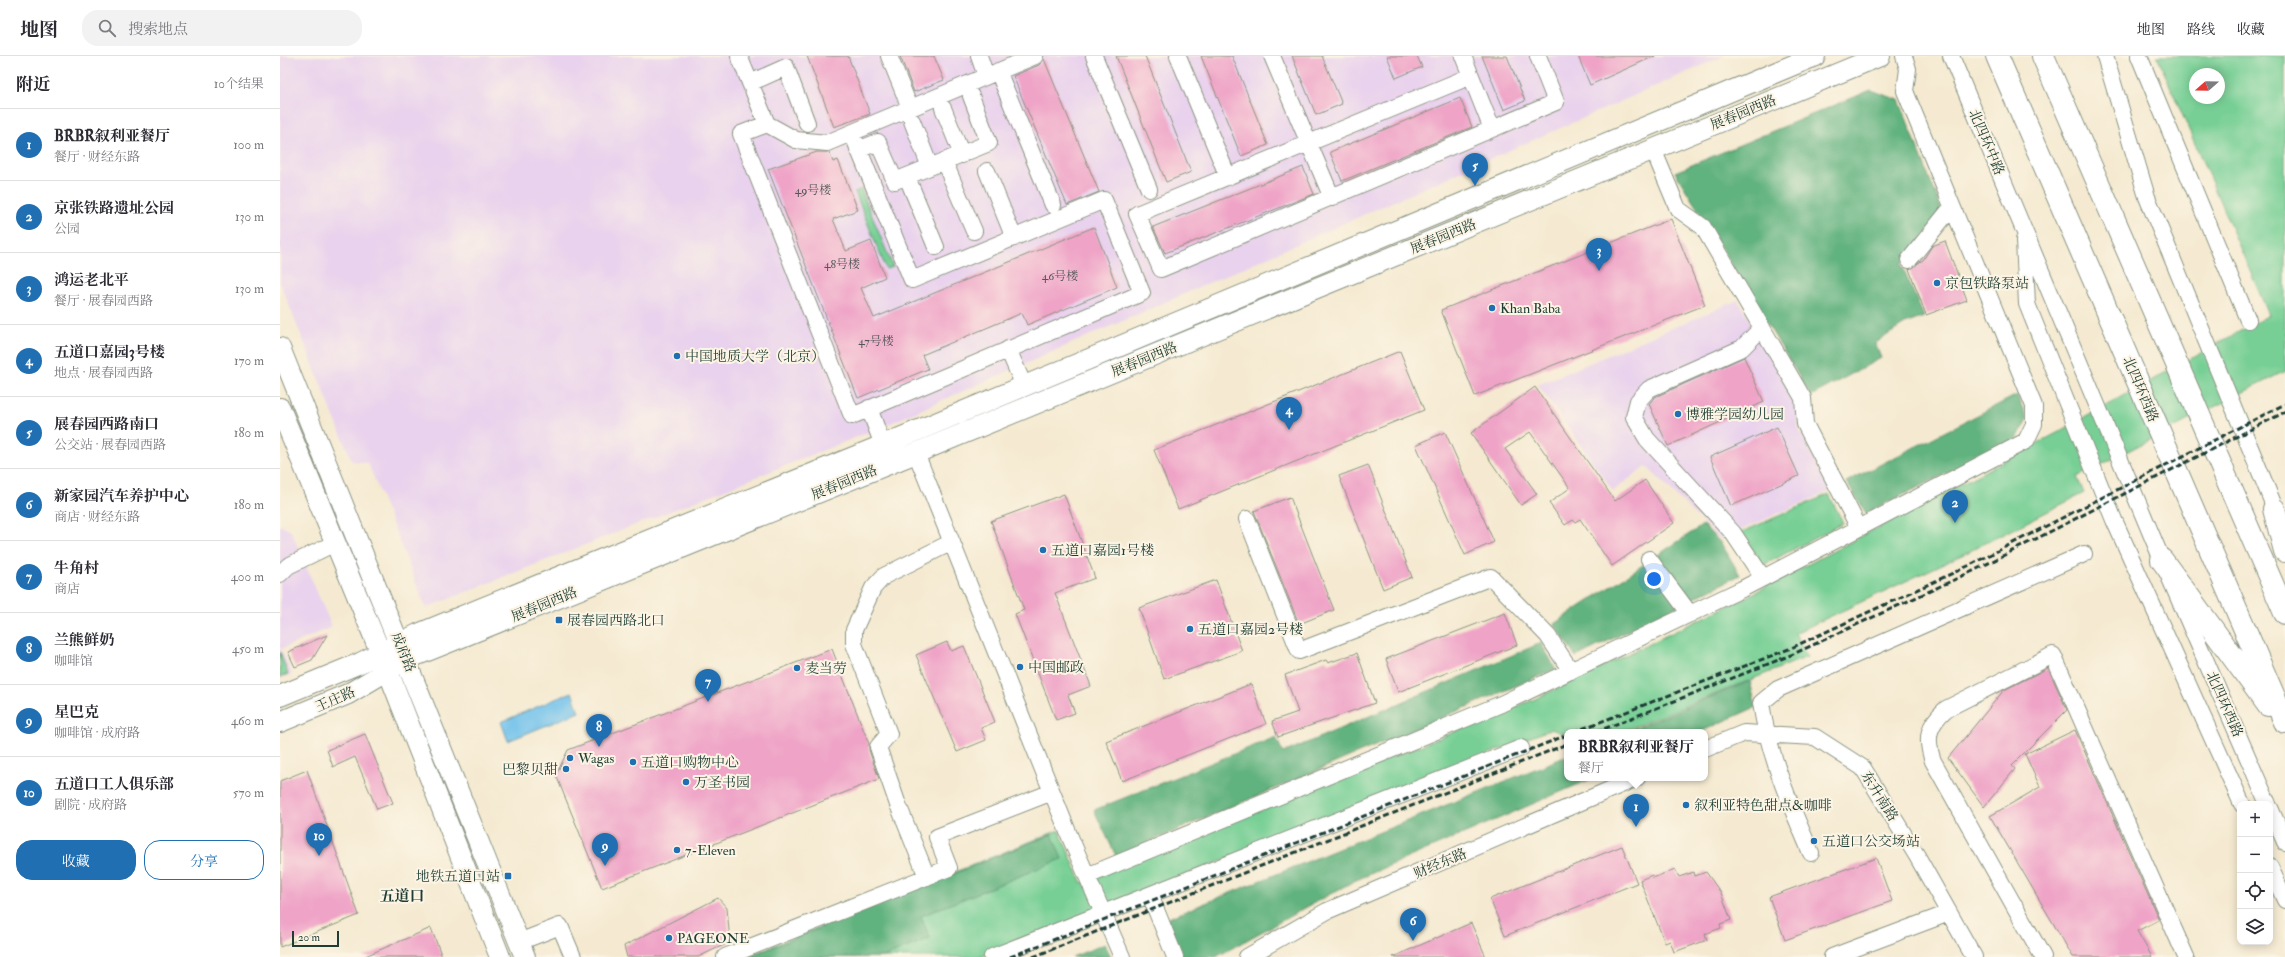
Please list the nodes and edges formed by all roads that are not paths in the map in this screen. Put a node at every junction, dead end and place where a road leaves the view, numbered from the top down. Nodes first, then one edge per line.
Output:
1 (740, 56) edge
2 (889, 56) edge
3 (979, 56) edge
4 (1034, 56) edge
5 (1094, 56) edge
6 (1178, 56) edge
7 (1272, 56) edge
8 (1463, 56) edge
9 (1538, 56) edge
10 (1815, 56) edge
11 (1880, 56) edge
12 (1904, 56) edge
13 (1951, 56) edge
14 (1996, 56) edge
15 (2043, 56) edge
16 (2106, 56) edge
17 (2139, 56) edge
18 (783, 61) edge
19 (992, 73) junction
20 (1471, 76) junction
21 (750, 83) junction
22 (971, 96) dead end
23 (943, 108) dead end
24 (911, 115) junction
25 (807, 123) dead end
26 (767, 124) junction
27 (1492, 129) junction
28 (852, 133) junction
29 (1309, 144) junction
30 (1653, 149) junction
31 (858, 150) junction
32 (962, 154) junction
33 (944, 162) junction
34 (930, 167) junction
35 (987, 171) dead end
36 (907, 176) junction
37 (1228, 177) junction
38 (1149, 189) dead end
39 (1332, 198) junction
40 (1053, 205) dead end
41 (1952, 207) junction
42 (2024, 228) junction
43 (974, 231) dead end
44 (1014, 238) junction
45 (936, 247) dead end
46 (1909, 260) dead end
47 (2248, 320) dead end
48 (1762, 328) junction
49 (280, 348) edge
50 (1008, 350) junction
51 (1024, 386) junction
52 (280, 408) edge
53 (870, 408) junction
54 (916, 453) junction
55 (887, 454) junction
56 (2274, 509) junction
57 (1247, 519) dead end
58 (1858, 528) junction
59 (2285, 532) edge
60 (952, 542) junction
61 (335, 543) junction
62 (2285, 551) edge
63 (2084, 554) dead end
64 (1649, 559) dead end
65 (2162, 560) junction
66 (280, 574) edge
67 (1763, 578) junction
68 (2285, 613) edge
69 (1690, 614) junction
70 (403, 651) junction
71 (380, 652) junction
72 (388, 671) junction
73 (1571, 671) junction
74 (280, 696) edge
75 (280, 722) edge
76 (2285, 722) edge
77 (2285, 728) edge
78 (1766, 734) junction
79 (1521, 748) dead end
80 (1708, 748) edge
81 (1630, 781) edge
82 (1052, 792) junction
83 (2241, 801) edge
84 (2267, 801) edge
85 (2273, 815) edge
86 (2285, 842) edge
87 (1811, 853) dead end
88 (2273, 873) edge
89 (1087, 876) junction
90 (927, 877) junction
91 (1150, 895) junction
92 (2285, 900) edge
93 (1103, 913) junction
94 (1949, 913) junction
95 (522, 950) edge
96 (500, 957) edge
97 (573, 957) edge
98 (724, 957) edge
99 (992, 957) edge
100 (1122, 957) edge
101 (1175, 957) edge
102 (1247, 957) edge
103 (1832, 957) edge
104 (1974, 957) edge
105 (2043, 957) edge
106 (2186, 957) edge

1 - 21 street
2 - 24 street
3 - 19 street
4 - 19 street
5 - 38 street
6 - 37 street
7 - 29 street
8 - 20 street
9 - 27 street
10 - 51 main road, 展春园西路
11 - 30 main road, 展春园西路
12 - 41 street
13 - 42 street, 北四环中路
14 - 76 highway, 北四环西路
15 - 68 highway
16 - 56 street
17 - 47 street
18 - 21 street
18 - 25 street
19 - 24 street
19 - 40 street
20 - 27 street
20 - 29 street
21 - 26 street
22 - 32 street
23 - 32 street
24 - 28 street
24 - 34 street
26 - 28 street
26 - 53 street
27 - 39 street
28 - 31 street
29 - 37 street
29 - 39 street
30 - 48 street
30 - 54 main road, 展春园西路
31 - 36 street
31 - 44 street
32 - 33 street
33 - 34 street
33 - 43 street
34 - 36 street
35 - 44 street
36 - 45 street
37 - 39 street
41 - 46 street
41 - 58 street
42 - 65 street, 北四环西路
42 - 83 street
44 - 50 street
48 - 58 street
48 - 67 street
49 - 70 main road, 成府路
50 - 51 street
50 - 53 street
51 - 55 main road, 展春园西路
52 - 61 main road, 成府路
53 - 55 street
54 - 55 main road, 展春园西路
54 - 60 street
55 - 70 main road, 展春园西路
56 - 59 street
56 - 62 highway
57 - 73 street
58 - 67 street
60 - 82 street
60 - 90 street
61 - 66 street
61 - 71 main road, 成府路
63 - 78 street
64 - 69 street
65 - 77 highway
65 - 84 street, 北四环西路
67 - 69 street
69 - 73 street
70 - 71 main road, 王庄路
70 - 72 main road, 王庄路
70 - 95 main road, 成府路
71 - 72 main road, 成府路
71 - 74 main road, 王庄路
72 - 75 main road, 王庄路
72 - 96 main road, 成府路
73 - 89 street
78 - 80 street
78 - 87 street
78 - 94 street, 东升南路
79 - 91 street
81 - 102 street, 财经东路
82 - 89 street
82 - 90 street
85 - 86 street
88 - 92 street
89 - 93 street
90 - 98 street
91 - 93 street
91 - 101 street
93 - 99 street
93 - 100 street
94 - 103 street
94 - 104 street, 东升南路
95 - 97 street
105 - 106 street

